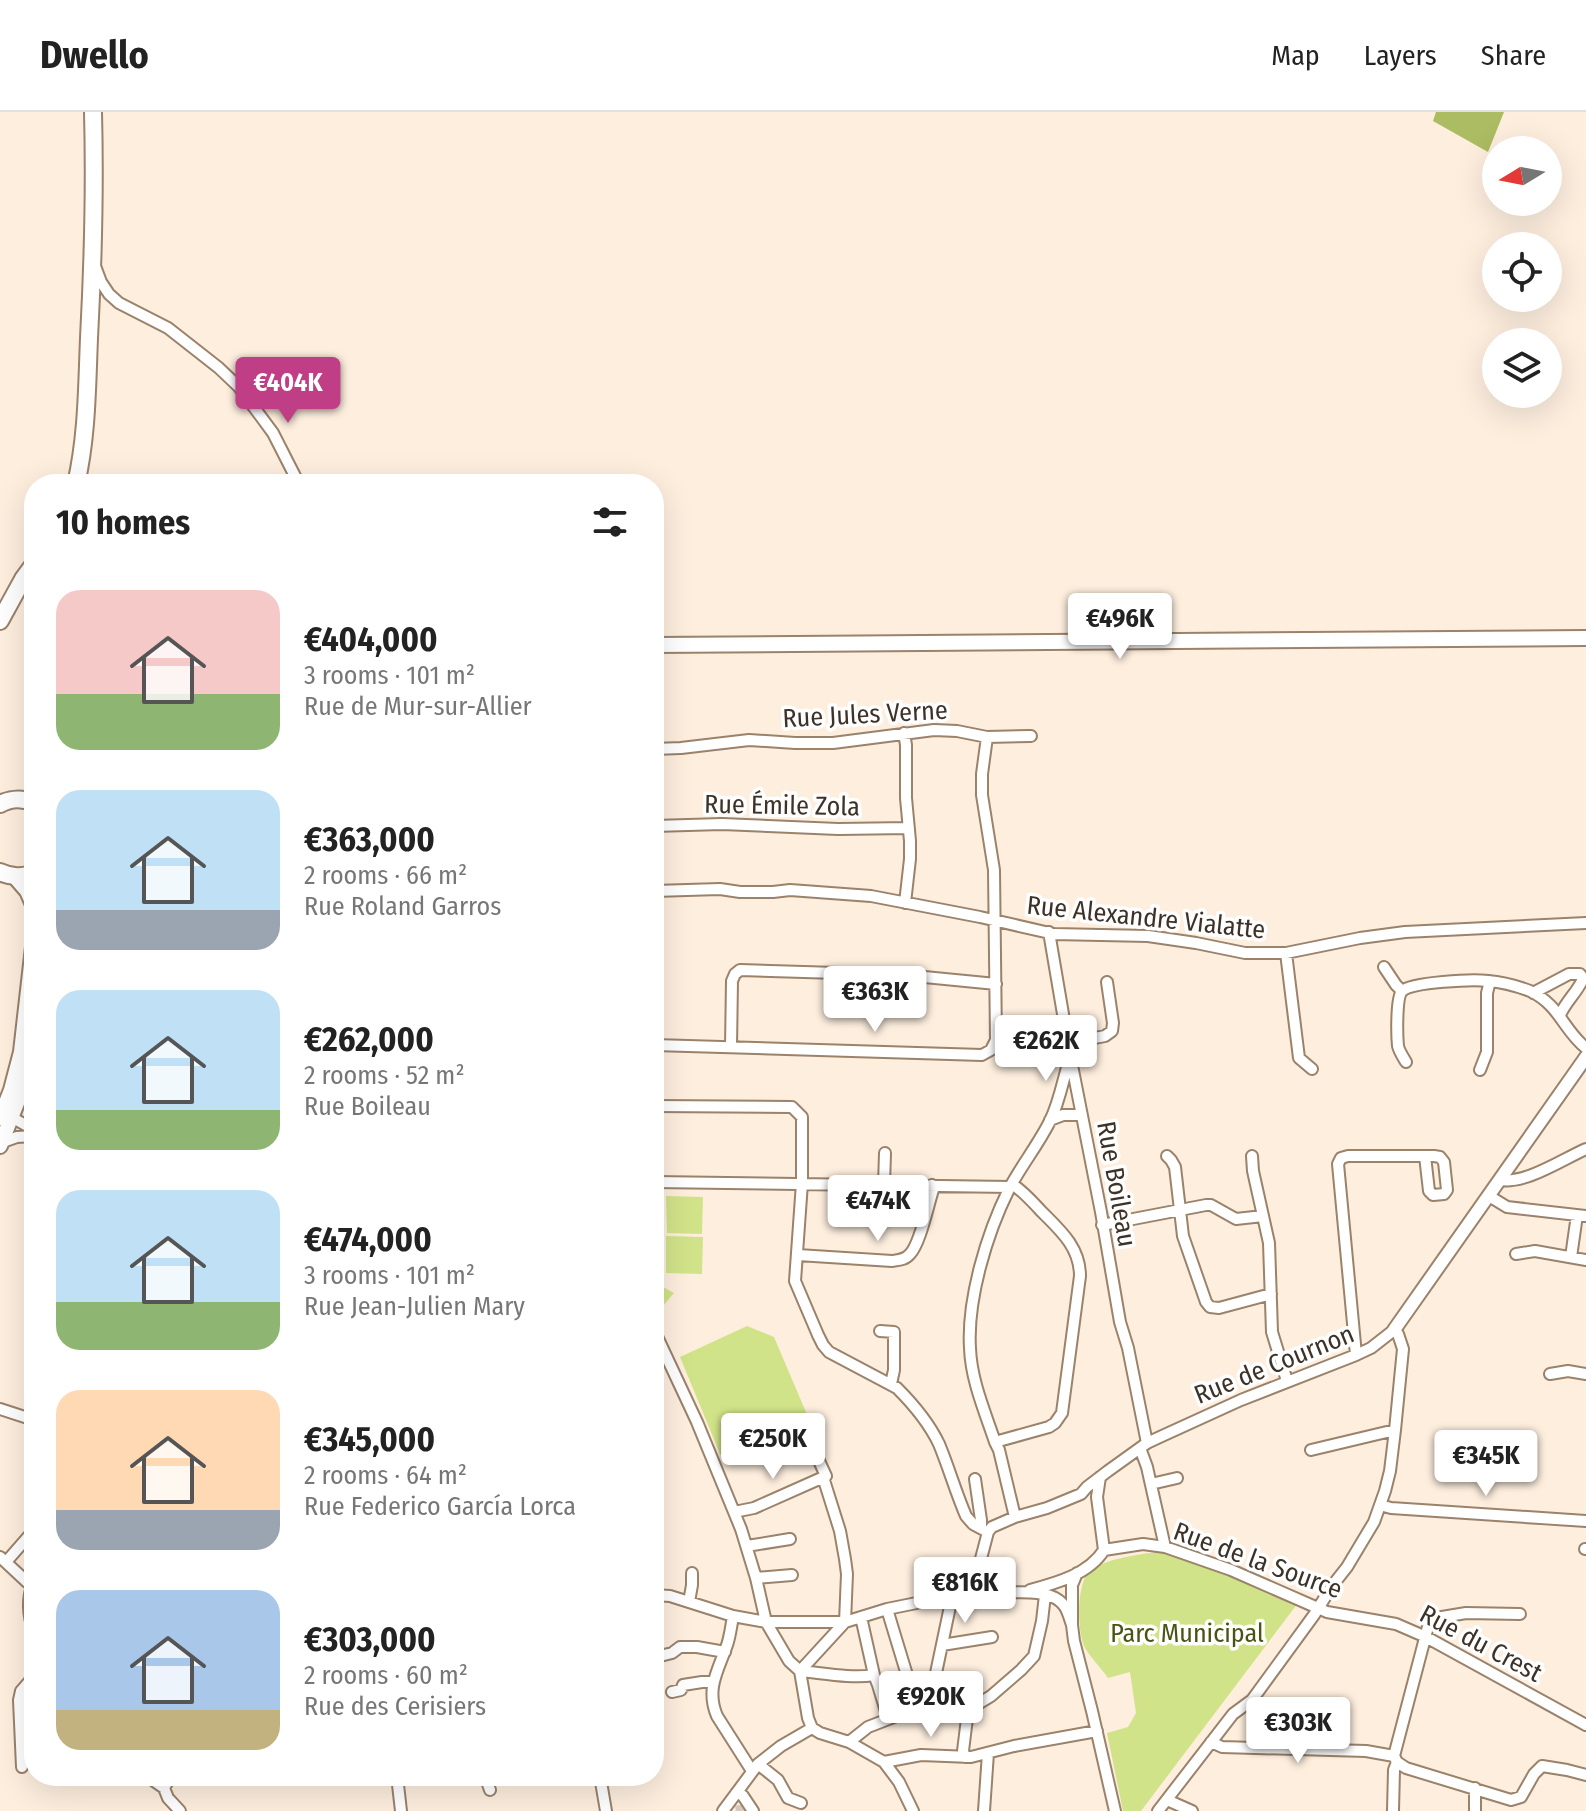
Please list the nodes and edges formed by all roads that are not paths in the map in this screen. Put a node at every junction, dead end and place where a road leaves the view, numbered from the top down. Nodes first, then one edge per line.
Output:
1 (93, 112) edge
2 (93, 260) junction
3 (78, 474) edge
4 (294, 474) edge
5 (24, 578) edge
6 (0, 621) edge
7 (1586, 638) edge
8 (664, 645) edge
9 (904, 733) junction
10 (1031, 736) dead end
11 (987, 737) junction
12 (664, 749) edge
13 (0, 787) edge
14 (7, 802) edge
15 (664, 826) edge
16 (909, 828) junction
17 (7, 874) edge
18 (24, 888) edge
19 (664, 891) edge
20 (905, 903) junction
21 (994, 921) junction
22 (1586, 923) edge
23 (1049, 932) junction
24 (1286, 953) junction
25 (1384, 967) dead end
26 (1490, 981) junction
27 (1107, 982) dead end
28 (996, 984) junction
29 (1402, 991) junction
30 (1533, 993) junction
31 (1560, 1015) junction
32 (24, 1026) edge
33 (1069, 1043) junction
34 (664, 1045) edge
35 (731, 1047) junction
36 (1586, 1048) edge
37 (1070, 1055) junction
38 (1406, 1062) dead end
39 (1585, 1063) edge
40 (1312, 1069) dead end
41 (1480, 1070) dead end
42 (24, 1079) edge
43 (1061, 1092) junction
44 (1078, 1093) junction
45 (664, 1106) edge
46 (4, 1115) edge
47 (1082, 1115) junction
48 (1050, 1120) junction
49 (24, 1127) edge
50 (24, 1135) edge
51 (0, 1144) edge
52 (1586, 1149) edge
53 (885, 1153) dead end
54 (1167, 1156) dead end
55 (1252, 1156) dead end
56 (1425, 1156) dead end
57 (1501, 1180) junction
58 (664, 1182) edge
59 (802, 1183) junction
60 (884, 1185) junction
61 (932, 1185) junction
62 (1011, 1185) junction
63 (1489, 1196) junction
64 (1179, 1210) junction
65 (1263, 1216) junction
66 (1582, 1216) edge
67 (1102, 1225) junction
68 (1516, 1254) dead end
69 (798, 1255) junction
70 (1571, 1257) junction
71 (1586, 1260) edge
72 (1271, 1294) junction
73 (1394, 1330) junction
74 (880, 1331) dead end
75 (664, 1351) edge
76 (1356, 1355) junction
77 (1550, 1374) dead end
78 (1586, 1374) edge
79 (1287, 1381) junction
80 (891, 1384) junction
81 (0, 1409) edge
82 (24, 1417) edge
83 (1395, 1430) junction
84 (995, 1442) junction
85 (1143, 1446) junction
86 (814, 1450) dead end
87 (1311, 1450) dead end
88 (823, 1477) junction
89 (1100, 1477) junction
90 (1177, 1478) dead end
91 (975, 1479) dead end
92 (1151, 1484) junction
93 (1081, 1494) junction
94 (1097, 1497) junction
95 (1380, 1505) junction
96 (734, 1512) junction
97 (1015, 1517) junction
98 (1586, 1521) edge
99 (984, 1530) junction
100 (790, 1539) dead end
101 (24, 1540) edge
102 (747, 1546) junction
103 (1165, 1547) junction
104 (1104, 1550) junction
105 (3, 1560) edge
106 (692, 1573) dead end
107 (1077, 1573) junction
108 (792, 1575) dead end
109 (24, 1577) edge
110 (756, 1578) junction
111 (1025, 1592) junction
112 (966, 1593) junction
113 (1045, 1595) junction
114 (664, 1596) edge
115 (952, 1597) junction
116 (689, 1602) junction
117 (887, 1609) junction
118 (1317, 1609) junction
119 (1520, 1614) dead end
120 (733, 1616) junction
121 (861, 1617) junction
122 (766, 1622) junction
123 (845, 1622) junction
124 (1396, 1624) joint
125 (1072, 1625) junction
126 (992, 1637) dead end
127 (1426, 1637) junction
128 (942, 1645) junction
129 (725, 1652) junction
130 (664, 1655) edge
131 (800, 1671) junction
132 (874, 1675) junction
133 (713, 1682) junction
134 (24, 1688) edge
135 (672, 1692) dead end
136 (917, 1708) junction
137 (889, 1718) junction
138 (1586, 1725) edge
139 (812, 1728) junction
140 (1097, 1731) junction
141 (849, 1742) junction
142 (1211, 1742) junction
143 (21, 1751) junction
144 (24, 1751) edge
145 (988, 1753) junction
146 (965, 1757) junction
147 (1396, 1759) junction
148 (884, 1762) junction
149 (22, 1767) dead end
150 (755, 1767) junction
151 (1586, 1775) edge
152 (1106, 1778) junction
153 (161, 1786) edge
154 (398, 1786) edge
155 (489, 1786) edge
156 (602, 1786) edge
157 (164, 1788) joint
158 (1475, 1788) junction
159 (490, 1790) dead end
160 (737, 1792) junction
161 (1167, 1800) junction
162 (801, 1803) dead end
163 (740, 1805) dead end
164 (180, 1811) edge
165 (401, 1811) edge
166 (606, 1811) edge
167 (723, 1811) edge
168 (753, 1811) edge
169 (913, 1811) edge
170 (984, 1811) edge
171 (1107, 1811) edge
172 (1115, 1811) edge
173 (1158, 1811) edge
174 (1192, 1811) edge
175 (1393, 1811) edge
176 (1475, 1811) edge

1 - 2 main road
2 - 3 main road
2 - 4 street
5 - 6 main road
7 - 8 main road
9 - 11 street, Rue Jules Verne
9 - 12 street, Rue Jules Verne
9 - 16 street
10 - 11 street, Rue Jules Verne
11 - 21 street
13 - 14 main road
15 - 16 street, Rue Émile Zola
16 - 20 street
17 - 18 main road
19 - 20 street, Rue Alexandre Vialatte
20 - 21 street, Rue Alexandre Vialatte
21 - 23 street, Rue Alexandre Vialatte
21 - 28 street
22 - 24 street, Rue Alexandre Vialatte
23 - 24 street, Rue Alexandre Vialatte
23 - 33 street, Rue Boileau
24 - 40 street
25 - 29 street
26 - 29 street
26 - 30 street
26 - 41 street
27 - 33 street
28 - 35 street
28 - 35 street
29 - 38 street
30 - 31 street
30 - 31 street
31 - 36 street
32 - 46 main road
33 - 37 street, Rue Boileau
34 - 35 street
37 - 43 street
37 - 44 street, Rue Boileau
39 - 57 street, Rue de Cournon
42 - 46 main road
43 - 44 street
43 - 48 street
44 - 47 street, Rue Boileau
45 - 59 street
46 - 49 street
46 - 51 main road
47 - 48 street
47 - 67 street, Rue Boileau
48 - 62 street
50 - 51 street
52 - 57 street
53 - 60 street
54 - 64 street
55 - 65 street
56 - 76 street
57 - 63 street, Rue de Cournon
58 - 59 street
59 - 60 street
59 - 69 street
60 - 61 street
61 - 62 street
61 - 69 street
62 - 84 street
62 - 84 street
63 - 66 street
63 - 73 street, Rue de Cournon
64 - 65 street
64 - 67 street
64 - 72 street
65 - 72 street
66 - 70 street
67 - 85 street, Rue Boileau
68 - 70 street
69 - 80 street
70 - 71 street
72 - 79 street
73 - 76 street, Rue de Cournon
73 - 83 street
74 - 80 street
75 - 96 street
76 - 79 street, Rue de Cournon
77 - 78 street
79 - 85 street, Rue de Cournon
80 - 99 street
81 - 82 street
83 - 87 street
83 - 95 street
84 - 97 street
85 - 89 street, Rue de Cournon
85 - 92 street, Rue Boileau
86 - 88 street
88 - 96 street
88 - 123 street
89 - 93 street, Rue de Cournon
89 - 94 street
90 - 92 street
91 - 99 street
92 - 103 street, Rue Boileau
93 - 94 street
93 - 97 street
94 - 104 street
95 - 98 street
95 - 118 street
96 - 102 street
97 - 99 street
99 - 112 street
100 - 102 street
101 - 105 street
102 - 110 street
103 - 104 street, Rue de la Source
103 - 118 street, Rue de la Source
104 - 107 street
105 - 109 street
106 - 116 street
107 - 111 street
107 - 125 street
108 - 110 street
110 - 122 street
111 - 112 street
111 - 113 street
112 - 115 street
113 - 125 street
113 - 146 street
114 - 116 street
115 - 117 street
115 - 128 street
116 - 120 street
117 - 121 street
117 - 136 street
118 - 124 street, Rue de la Source
118 - 142 street
119 - 127 street
120 - 122 street
120 - 129 street
121 - 123 street
121 - 132 street
122 - 123 street
122 - 131 street
123 - 131 street
124 - 127 street, Rue du Crest
125 - 140 street
126 - 128 street
127 - 138 street, Rue du Crest
127 - 147 street
128 - 136 street
129 - 130 street
129 - 133 street
131 - 132 street
131 - 139 street
132 - 137 street
133 - 135 street
133 - 150 street
134 - 143 street
136 - 137 street
137 - 141 street
139 - 141 street
139 - 150 street
140 - 145 street
140 - 152 street
141 - 148 street
142 - 147 street
142 - 161 street
143 - 144 street
143 - 149 street
145 - 146 street
145 - 170 street
146 - 148 street
147 - 158 street
147 - 175 street
148 - 169 street
150 - 160 street
150 - 162 street
151 - 158 street
152 - 171 street
152 - 172 street
153 - 157 street
154 - 165 street
155 - 159 street
156 - 166 street
157 - 164 street
158 - 176 street
160 - 163 street
160 - 167 street
160 - 168 street
161 - 173 street
161 - 174 street

